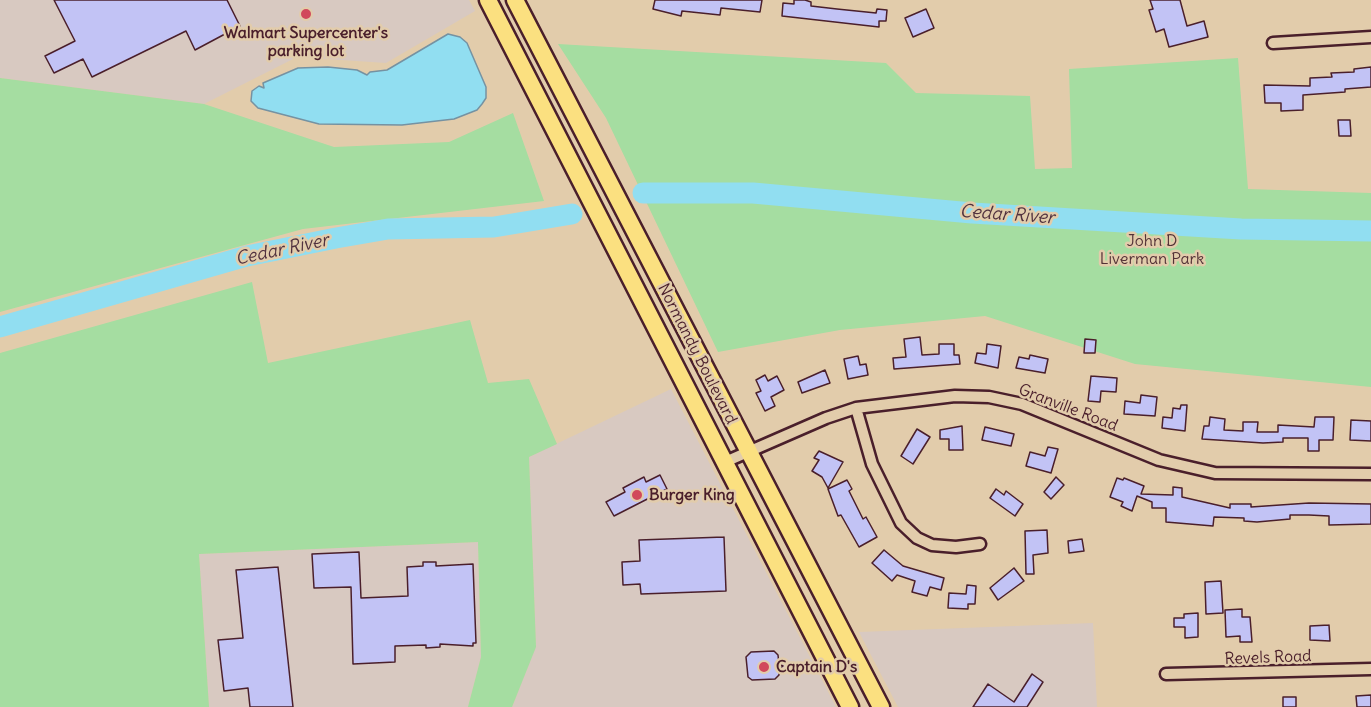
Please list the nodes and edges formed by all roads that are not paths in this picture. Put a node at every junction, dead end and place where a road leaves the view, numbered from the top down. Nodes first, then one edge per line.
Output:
1 (489, 0) edge
2 (515, 0) edge
3 (1371, 37) edge
4 (1273, 43) dead end
5 (633, 280) junction
6 (698, 357) junction
7 (856, 408) junction
8 (747, 452) junction
9 (725, 462) junction
10 (1371, 474) edge
11 (980, 544) dead end
12 (1371, 669) edge
13 (1166, 674) dead end
14 (849, 707) edge
15 (880, 707) edge

1 - 5 main road, Normandy Boulevard
2 - 6 main road, Normandy Boulevard
3 - 4 street
5 - 6 main road
5 - 9 main road, Normandy Boulevard
6 - 8 main road, Normandy Boulevard
7 - 8 street, Granville Road
7 - 10 street, Granville Road
7 - 11 street
8 - 9 street, Granville Road
8 - 15 main road, Normandy Boulevard
9 - 14 main road, Normandy Boulevard
12 - 13 street, Revels Road

